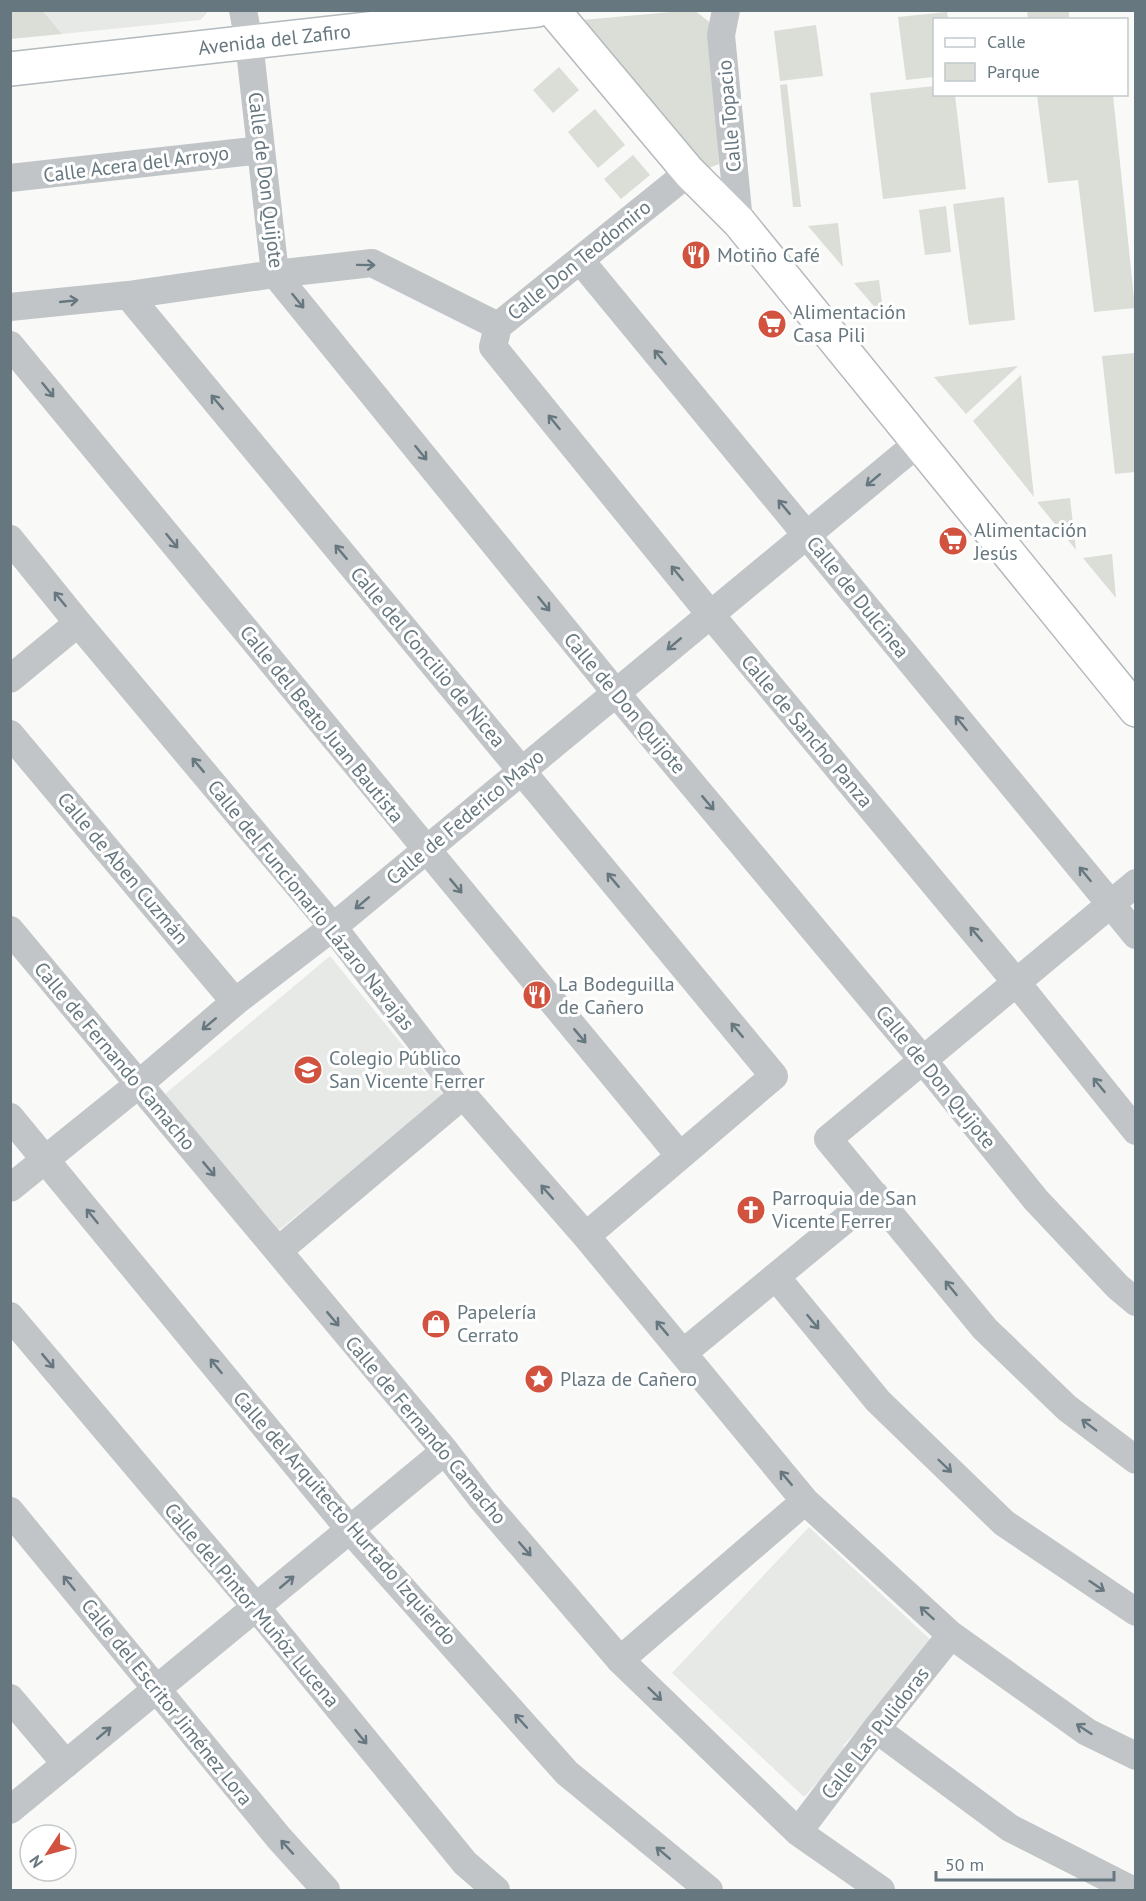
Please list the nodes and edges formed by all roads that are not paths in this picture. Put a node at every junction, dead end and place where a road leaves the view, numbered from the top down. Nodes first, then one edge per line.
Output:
1 (243, 10) edge
2 (537, 10) edge
3 (553, 10) edge
4 (726, 10) edge
5 (249, 42) junction
6 (10, 69) edge
7 (261, 150) junction
8 (689, 172) junction
9 (10, 178) edge
10 (739, 222) junction
11 (580, 260) junction
12 (275, 274) junction
13 (128, 294) junction
14 (10, 307) edge
15 (498, 326) junction
16 (10, 345) edge
17 (918, 442) junction
18 (807, 534) junction
19 (10, 538) edge
20 (710, 614) junction
21 (78, 623) junction
22 (10, 679) edge
23 (616, 693) junction
24 (1136, 710) edge
25 (10, 734) edge
26 (521, 770) junction
27 (425, 850) junction
28 (1136, 883) edge
29 (1110, 904) junction
30 (333, 927) junction
31 (10, 930) edge
32 (1136, 935) edge
33 (1016, 982) junction
34 (235, 1002) junction
35 (922, 1059) junction
36 (139, 1084) junction
37 (463, 1095) junction
38 (10, 1117) edge
39 (1136, 1131) edge
40 (680, 1156) junction
41 (45, 1159) junction
42 (10, 1188) edge
43 (875, 1195) junction
44 (586, 1236) junction
45 (278, 1251) junction
46 (776, 1277) junction
47 (1136, 1302) edge
48 (10, 1316) edge
49 (683, 1353) junction
50 (445, 1451) junction
51 (1136, 1460) edge
52 (805, 1501) junction
53 (10, 1511) edge
54 (350, 1530) junction
55 (256, 1607) junction
56 (1136, 1612) edge
57 (951, 1635) junction
58 (620, 1660) junction
59 (157, 1689) junction
60 (10, 1698) edge
61 (876, 1729) junction
62 (1136, 1756) edge
63 (66, 1764) junction
64 (10, 1810) edge
65 (798, 1832) junction
66 (326, 1890) edge
67 (496, 1890) edge
68 (709, 1890) edge
69 (881, 1890) edge
70 (1132, 1890) edge

1 - 5 street, Calle de Don Quijote
2 - 5 street, Avenida del Zafiro
3 - 8 street
4 - 10 street, Calle Topacio
5 - 6 street, Avenida del Zafiro
5 - 7 street, Calle de Don Quijote
7 - 9 street, Calle Acera del Arroyo
7 - 12 street, Calle de Don Quijote
8 - 10 street
8 - 11 street, Calle Don Teodomiro
10 - 17 street
11 - 15 street, Calle Don Teodomiro
18 -> 11 street, Calle de Dulcinea
12 - 13 street, Calle Don Teodomiro
12 -> 15 street, Calle Don Teodomiro
12 -> 23 street, Calle de Don Quijote
14 -> 13 street, Calle Don Teodomiro
26 -> 13 street, Calle del Concilio de Nicea
20 -> 15 street, Calle de Sancho Panza
16 -> 27 street, Calle del Beato Juan Bautista
17 -> 18 street, Calle de Federico Mayo
17 - 24 street
18 - 20 street, Calle de Federico Mayo
29 -> 18 street, Calle de Dulcinea
21 -> 19 street, Calle del Funcionario Lázaro Navajas
20 -> 23 street, Calle de Federico Mayo
33 -> 20 street, Calle de Sancho Panza
21 - 22 street
30 -> 21 street, Calle del Funcionario Lázaro Navajas
23 - 26 street, Calle de Federico Mayo
23 -> 35 street, Calle de Don Quijote
25 - 34 street, Calle de Aben Cuzmán
26 - 27 street, Calle de Federico Mayo
40 -> 26 street, Calle del Concilio de Nicea
27 -> 30 street, Calle de Federico Mayo
27 -> 40 street, Calle del Beato Juan Bautista
28 - 29 street
29 - 32 street, Calle de Dulcinea
29 - 33 street
30 - 34 street, Calle de Federico Mayo
30 - 37 street, Calle del Funcionario Lázaro Navajas
31 - 36 street, Calle de Fernando Camacho
33 - 35 street
39 -> 33 street, Calle de Sancho Panza
34 -> 36 street, Calle de Federico Mayo
35 - 43 street
35 - 47 street, Calle de Don Quijote
36 - 41 street, Calle de Federico Mayo
36 -> 45 street, Calle de Fernando Camacho
44 -> 37 street, Calle del Funcionario Lázaro Navajas
37 - 45 street
38 - 41 street, Calle del Arquitecto Hurtado Izquierdo
40 - 44 street
41 - 42 street, Calle de Federico Mayo
54 -> 41 street, Calle del Arquitecto Hurtado Izquierdo
43 - 46 street
51 -> 43 street
49 -> 44 street, Calle del Funcionario Lázaro Navajas
45 -> 50 street, Calle de Fernando Camacho
46 - 49 street
46 -> 56 street
48 -> 55 street, Calle del Pintor Muñóz Lucena
52 -> 49 street, Calle del Funcionario Lázaro Navajas
50 - 54 street
50 -> 58 street, Calle de Fernando Camacho
57 -> 52 street, Calle del Funcionario Lázaro Navajas
52 - 58 street
59 -> 53 street, Calle del Escritor Jiménez Lora
55 -> 54 street
68 -> 54 street, Calle del Arquitecto Hurtado Izquierdo
55 - 59 street
55 -> 67 street, Calle del Pintor Muñóz Lucena
57 - 61 street, Calle Las Pulidoras
62 -> 57 street, Calle del Funcionario Lázaro Navajas
58 -> 65 street, Calle de Fernando Camacho
63 -> 59 street
66 -> 59 street, Calle del Escritor Jiménez Lora
60 - 63 street
61 - 65 street, Calle Las Pulidoras
61 - 70 street
63 - 64 street
65 - 69 street, Calle de Fernando Camacho

